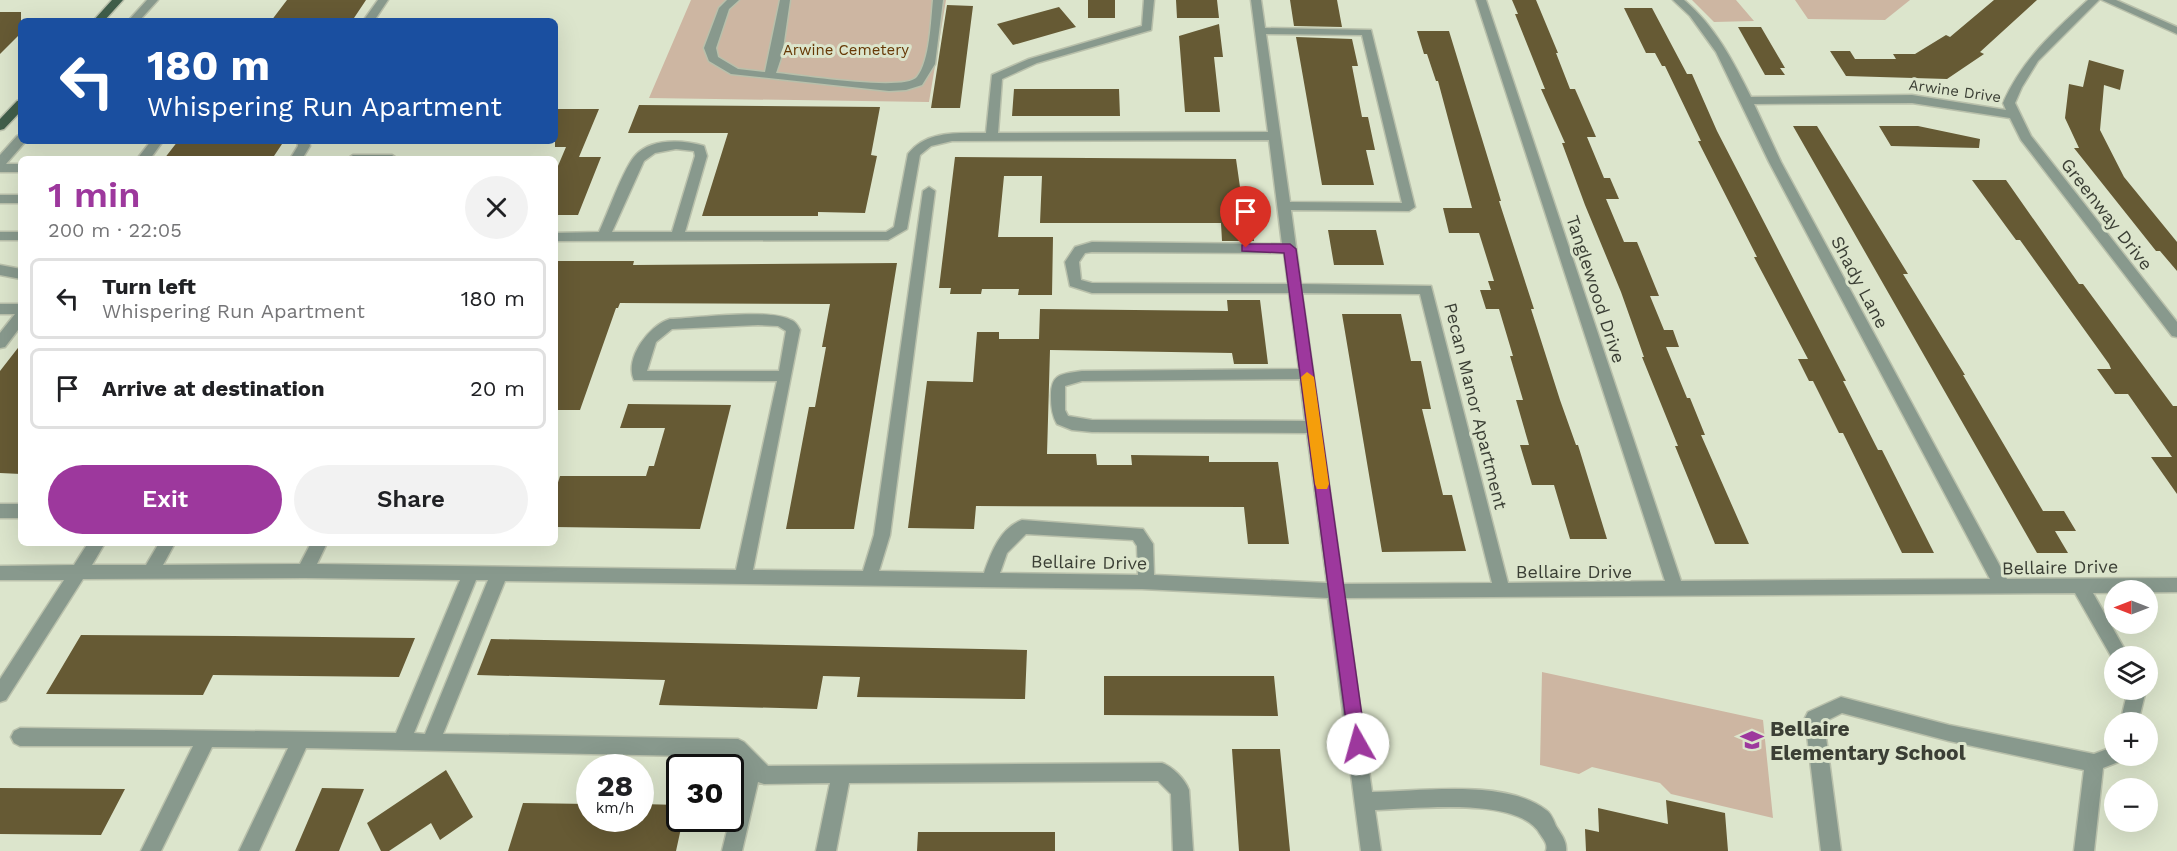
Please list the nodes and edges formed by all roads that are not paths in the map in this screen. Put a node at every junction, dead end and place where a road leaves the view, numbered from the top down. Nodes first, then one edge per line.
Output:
1 (118, 0) edge
2 (153, 0) edge
3 (383, 0) edge
4 (734, 0) edge
5 (785, 0) edge
6 (938, 0) edge
7 (1149, 0) edge
8 (1256, 0) edge
9 (1480, 0) edge
10 (1678, 0) edge
11 (2094, 0) edge
12 (2107, 0) edge
13 (101, 18) edge
14 (137, 18) edge
15 (370, 18) edge
16 (1260, 31) junction
17 (2177, 32) edge
18 (770, 75) junction
19 (1745, 100) junction
20 (18, 107) edge
21 (2014, 115) junction
22 (2, 122) edge
23 (992, 136) junction
24 (1274, 136) junction
25 (18, 142) edge
26 (155, 144) edge
27 (145, 156) edge
28 (0, 163) edge
29 (0, 168) edge
30 (18, 168) edge
31 (929, 191) dead end
32 (0, 199) edge
33 (18, 199) edge
34 (1284, 206) junction
35 (0, 236) edge
36 (18, 236) edge
37 (677, 236) junction
38 (558, 237) edge
39 (603, 237) junction
40 (1290, 249) junction
41 (0, 270) edge
42 (18, 273) edge
43 (1295, 289) junction
44 (0, 309) edge
45 (18, 309) edge
46 (18, 320) edge
47 (2177, 332) edge
48 (0, 343) edge
49 (1307, 374) junction
50 (785, 376) junction
51 (1314, 427) junction
52 (0, 511) edge
53 (18, 511) edge
54 (95, 546) edge
55 (165, 546) edge
56 (318, 546) edge
57 (305, 572) junction
58 (0, 573) edge
59 (78, 573) junction
60 (150, 573) junction
61 (471, 573) junction
62 (499, 574) junction
63 (743, 577) junction
64 (869, 579) junction
65 (990, 580) junction
66 (1146, 582) junction
67 (2177, 585) edge
68 (2080, 586) junction
69 (2003, 587) junction
70 (1676, 590) junction
71 (1337, 591) junction
72 (1502, 591) junction
73 (2114, 646) edge
74 (1, 691) edge
75 (20, 737) dead end
76 (207, 738) junction
77 (301, 740) junction
78 (401, 742) junction
79 (431, 742) junction
80 (2104, 759) edge
81 (2094, 763) junction
82 (753, 764) junction
83 (841, 775) junction
84 (1365, 801) junction
85 (151, 851) edge
86 (249, 851) edge
87 (732, 851) edge
88 (826, 851) edge
89 (1183, 851) edge
90 (1371, 851) edge
91 (1556, 851) edge
92 (1831, 851) edge
93 (2084, 851) edge

1 - 13 main road
2 - 14 street
3 - 15 street
4 - 18 street
5 - 18 street
6 - 18 street
7 - 23 street
8 - 16 street
9 - 70 street, Tanglewood Drive
10 - 19 street, Shady Lane
11 - 21 street, Arwine Drive
12 - 17 street
16 - 24 street
16 - 34 street
19 - 21 street, Arwine Drive
19 - 69 street, Shady Lane
20 - 22 main road
21 - 47 street, Greenway Drive
23 - 24 street
23 - 37 street
24 - 34 street
25 - 28 street
26 - 27 street
29 - 30 street
31 - 64 street
32 - 33 street
34 - 40 street
35 - 36 street
37 - 39 street
37 - 39 street
38 - 39 street
40 - 43 street
40 - 43 street
41 - 42 street
43 - 49 street
43 - 72 street, Pecan Manor Apartment
44 - 45 street
46 - 48 street
49 - 51 street
49 - 51 street
50 - 50 street
50 - 63 street
51 - 71 street
52 - 53 street
54 - 59 street
55 - 60 street
56 - 57 street
57 - 60 street, Bellaire Drive
57 - 61 street, Bellaire Drive
58 - 59 street, Bellaire Drive
59 - 60 street, Bellaire Drive
59 - 74 street
61 - 62 street, Bellaire Drive
61 - 78 street
62 - 63 street, Bellaire Drive
62 - 79 street
63 - 64 street, Bellaire Drive
64 - 65 street, Bellaire Drive
65 - 66 street, Bellaire Drive
65 - 66 street
66 - 71 street, Bellaire Drive
67 - 68 street, Bellaire Drive
68 - 69 street, Bellaire Drive
68 - 73 street
69 - 70 street, Bellaire Drive
70 - 72 street, Bellaire Drive
71 - 72 street, Bellaire Drive
71 - 84 street
75 - 76 street
76 - 77 street
76 - 85 street
77 - 78 street
77 - 86 street
78 - 79 street
79 - 82 street
80 - 81 street
81 - 92 street
81 - 93 street
82 - 83 street
82 - 87 street
83 - 88 street
83 - 89 street
84 - 90 street
84 - 91 street

